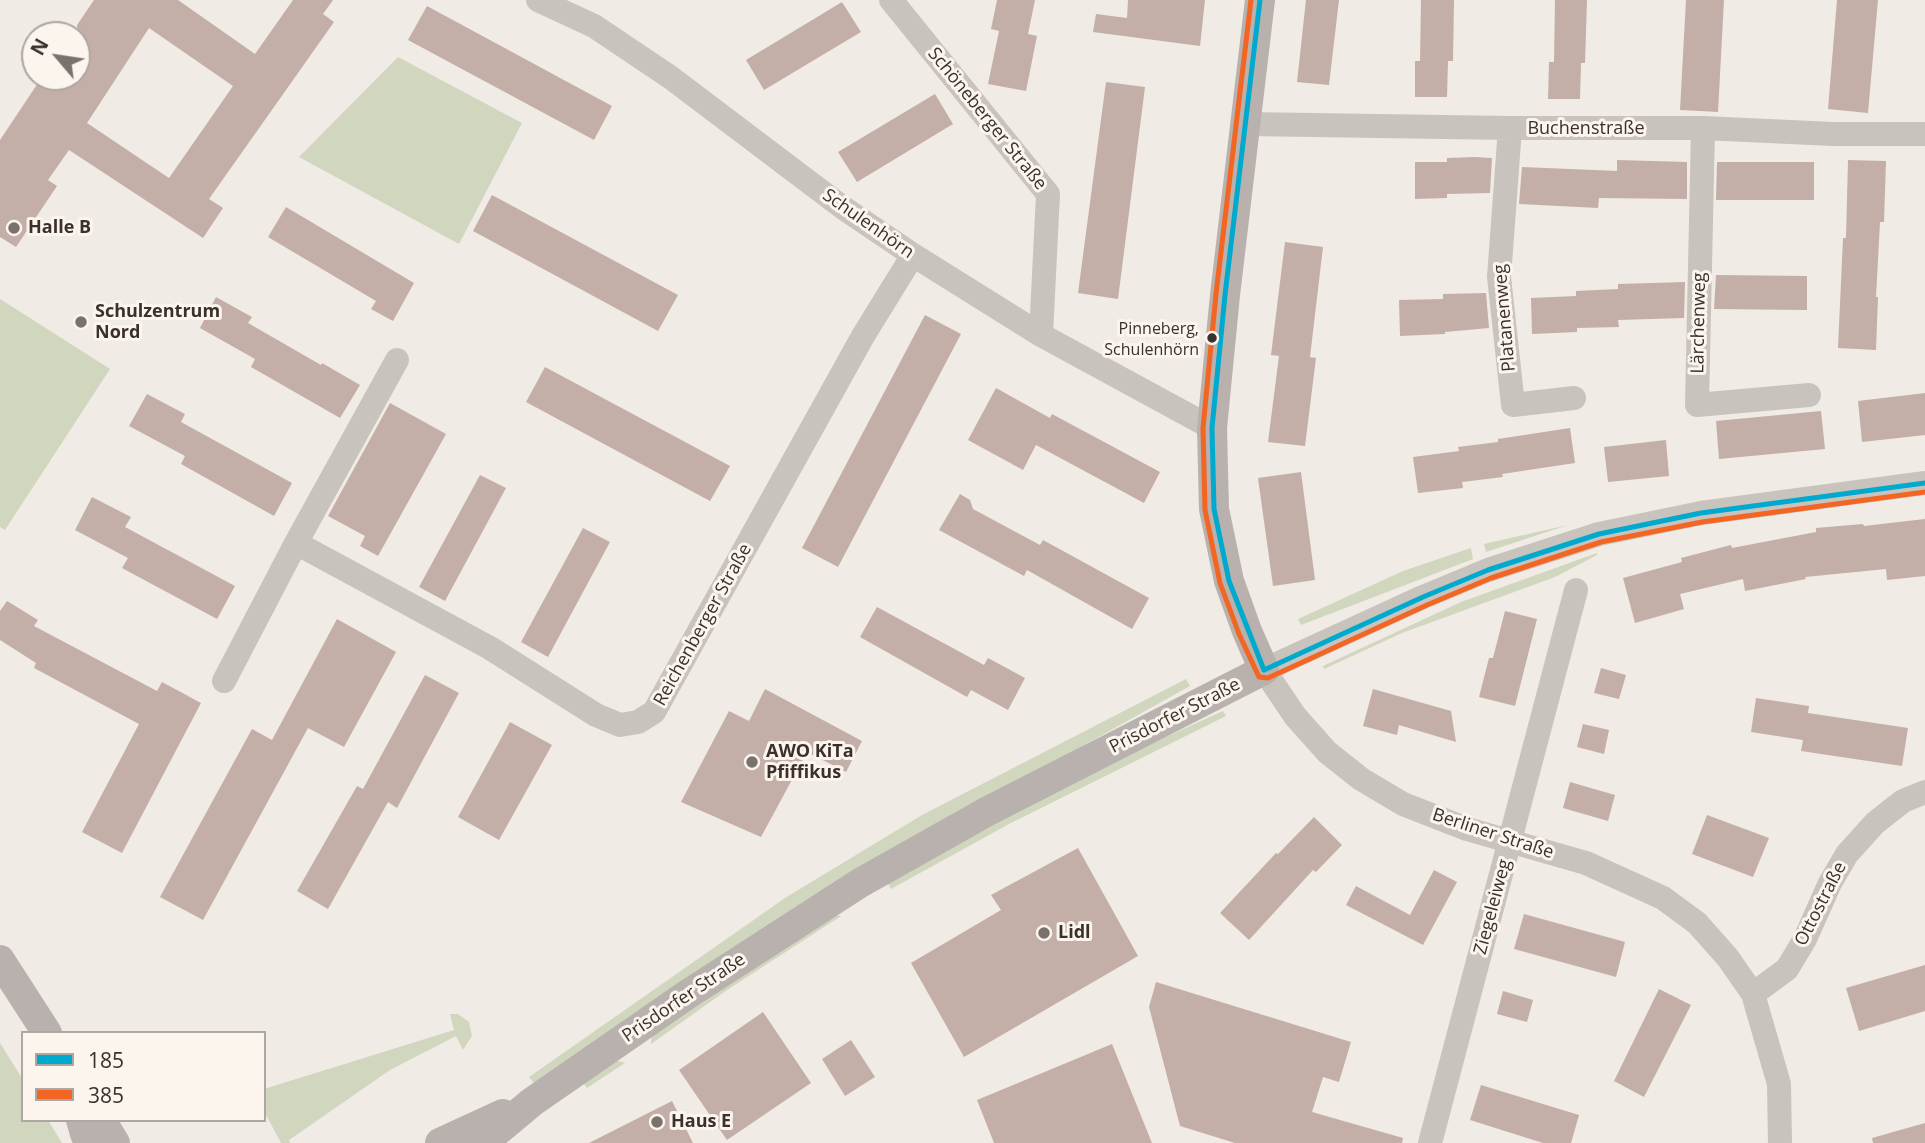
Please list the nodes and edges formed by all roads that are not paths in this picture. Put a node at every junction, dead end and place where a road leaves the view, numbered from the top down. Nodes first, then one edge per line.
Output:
1 (538, 0) edge
2 (891, 0) edge
3 (1260, 0) edge
4 (1246, 124) junction
5 (1510, 128) junction
6 (1703, 128) junction
7 (1925, 134) edge
8 (913, 255) junction
9 (1041, 335) junction
10 (397, 360) dead end
11 (1809, 395) dead end
12 (1574, 398) dead end
13 (1212, 428) junction
14 (1925, 483) edge
15 (296, 543) junction
16 (1576, 590) dead end
17 (1264, 670) junction
18 (224, 681) dead end
19 (1925, 792) edge
20 (1511, 841) junction
21 (0, 961) edge
22 (1753, 994) junction
23 (46, 1031) edge
24 (532, 1102) junction
25 (82, 1122) edge
26 (102, 1122) edge
27 (89, 1143) edge
28 (115, 1143) edge
29 (440, 1143) edge
30 (483, 1143) edge
31 (1430, 1143) edge
32 (1780, 1143) edge

1 - 8 street, Schulenhörn
2 - 9 street, Schöneberger Straße
3 - 4 main road, Berliner Straße
4 - 5 street, Buchenstraße
4 - 13 main road, Berliner Straße
5 - 6 street, Buchenstraße
5 - 12 street, Platanenweg
6 - 7 street, Buchenstraße
6 - 11 street, Lärchenweg
8 - 9 street, Schulenhörn
8 - 15 street, Reichenberger Straße
9 - 13 street, Schulenhörn
10 - 15 street
13 - 17 main road, Berliner Straße
14 - 17 street, Prisdorfer Straße
15 - 18 street
16 - 20 street, Ziegeleiweg
17 - 20 street, Berliner Straße
17 - 24 main road, Prisdorfer Straße
19 - 22 street, Ottostraße
20 - 22 street, Berliner Straße
20 - 31 street, Ziegeleiweg
21 - 23 main road
22 - 32 street, Berliner Straße
24 - 29 main road, Prisdorfer Straße
24 - 30 main road, Prisdorfer Straße
25 - 27 main road
26 - 28 main road

